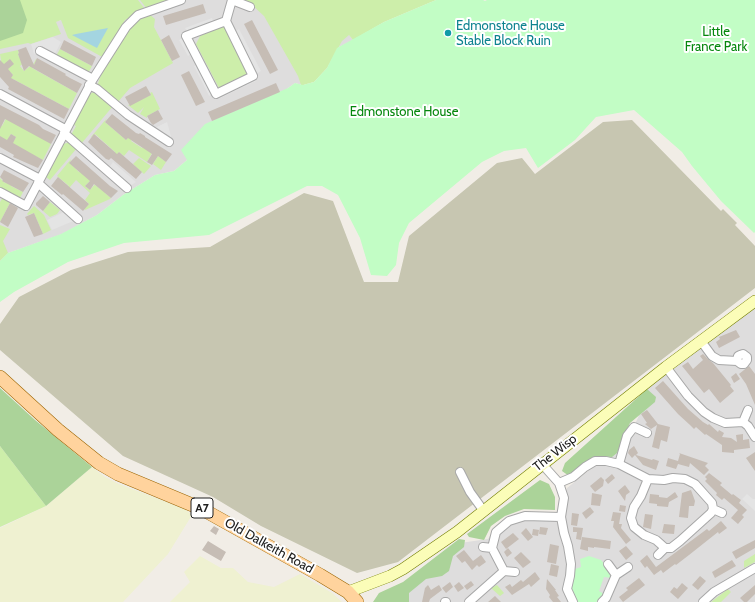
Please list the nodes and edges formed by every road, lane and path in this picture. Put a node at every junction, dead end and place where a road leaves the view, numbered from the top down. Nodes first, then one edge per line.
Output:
1 (181, 0) edge
2 (232, 0) edge
3 (250, 7) dead end
4 (226, 21) junction
5 (40, 51) dead end
6 (91, 82) junction
7 (0, 94) edge
8 (65, 131) junction
9 (169, 142) dead end
10 (0, 158) edge
11 (39, 181) junction
12 (127, 188) dead end
13 (0, 192) edge
14 (78, 219) dead end
15 (755, 302) edge
16 (701, 341) junction
17 (737, 361) dead end
18 (666, 367) junction
19 (0, 377) edge
20 (748, 410) dead end
21 (743, 422) junction
22 (647, 433) dead end
23 (755, 437) edge
24 (542, 464) junction
25 (618, 464) junction
26 (460, 472) dead end
27 (648, 479) junction
28 (559, 484) junction
29 (713, 509) junction
30 (483, 510) junction
31 (722, 513) dead end
32 (561, 517) junction
33 (483, 547) dead end
34 (492, 548) junction
35 (665, 548) junction
36 (658, 555) dead end
37 (608, 564) dead end
38 (628, 566) dead end
39 (755, 568) edge
40 (504, 571) junction
41 (515, 572) dead end
42 (616, 575) junction
43 (354, 589) junction
44 (357, 602) edge
45 (470, 602) edge
46 (573, 602) edge
47 (602, 602) edge
48 (703, 602) edge

1 - 6 street
2 - 3 street
2 - 4 street
4 - 4 street
5 - 6 street
6 - 8 street
6 - 9 street
7 - 8 street
8 - 11 street
8 - 12 street
10 - 11 street
11 - 13 street
11 - 14 street
15 - 16 street, The Wisp
16 - 17 street
16 - 18 street, The Wisp
18 - 21 street
18 - 24 street, The Wisp
19 - 43 main road, Old Dalkeith Road / A7
20 - 21 street
21 - 23 street
22 - 25 street
24 - 28 street
24 - 30 street, The Wisp
25 - 27 street
25 - 28 street
26 - 30 street
27 - 29 street
27 - 35 street
28 - 32 street
29 - 31 street
29 - 35 street
30 - 43 street, The Wisp
32 - 34 street
32 - 46 street
33 - 34 street
34 - 40 street
35 - 36 street
37 - 42 street
38 - 42 street
39 - 48 street
40 - 41 street
40 - 45 street
42 - 47 street
43 - 44 main road, Old Dalkeith Road / A7

